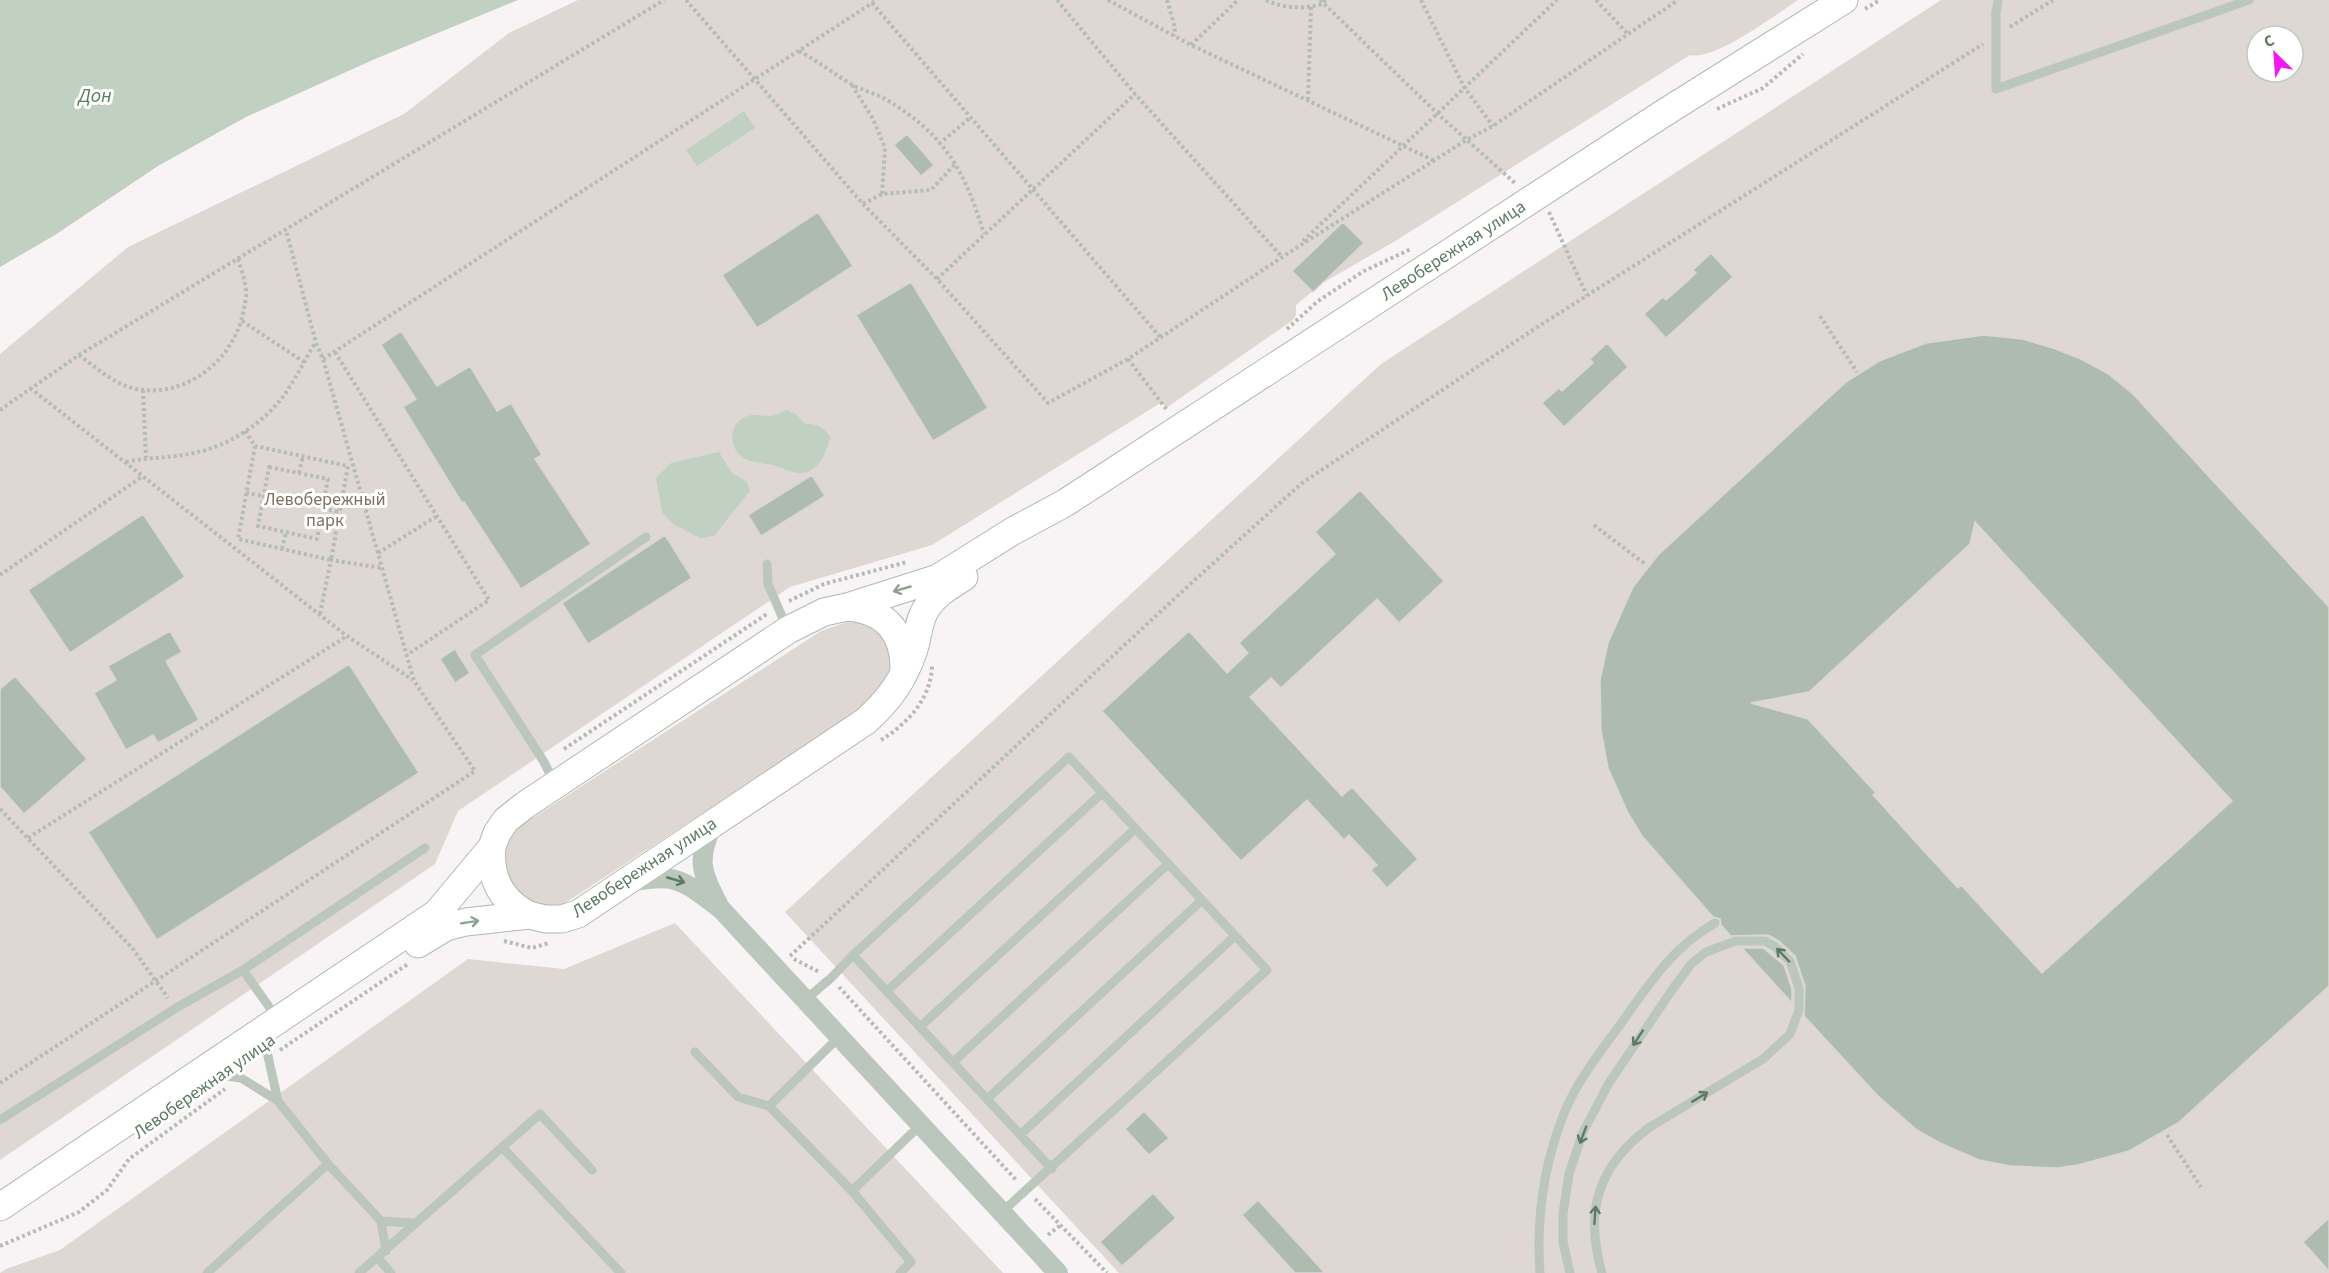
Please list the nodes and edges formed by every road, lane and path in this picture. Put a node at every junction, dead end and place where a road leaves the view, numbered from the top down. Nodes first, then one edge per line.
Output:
1 (664, 0) edge
2 (686, 0) edge
3 (1057, 0) edge
4 (1108, 0) edge
5 (1167, 0) edge
6 (1238, 0) edge
7 (1266, 0) edge
8 (1421, 0) edge
9 (1557, 0) edge
10 (1596, 0) edge
11 (1678, 0) edge
12 (1880, 0) edge
13 (1998, 0) edge
14 (2053, 0) edge
15 (2249, 0) edge
16 (875, 1) edge
17 (1322, 1) edge
18 (1853, 5) edge
19 (1311, 7) junction
20 (2004, 31) dead end
21 (1627, 33) junction
22 (1174, 36) junction
23 (1984, 44) dead end
24 (1191, 45) junction
25 (798, 50) junction
26 (1809, 50) dead end
27 (754, 79) junction
28 (852, 84) junction
29 (1464, 87) junction
30 (1135, 94) junction
31 (1308, 100) junction
32 (1712, 111) dead end
33 (1438, 114) junction
34 (970, 118) junction
35 (1493, 126) junction
36 (1468, 139) junction
37 (939, 144) junction
38 (1404, 146) junction
39 (1436, 162) junction
40 (956, 164) junction
41 (1033, 188) junction
42 (1506, 188) dead end
43 (882, 194) junction
44 (1533, 198) junction
45 (863, 204) junction
46 (286, 230) junction
47 (984, 234) junction
48 (1419, 245) dead end
49 (1296, 248) junction
50 (1282, 257) junction
51 (238, 259) junction
52 (937, 279) junction
53 (1587, 296) junction
54 (1820, 316) dead end
55 (242, 321) junction
56 (1280, 336) dead end
57 (1161, 338) junction
58 (316, 343) junction
59 (335, 352) junction
60 (79, 355) junction
61 (322, 359) junction
62 (1128, 359) junction
63 (304, 362) junction
64 (1857, 372) dead end
65 (30, 388) junction
66 (142, 390) junction
67 (1177, 404) dead end
68 (0, 410) edge
69 (1167, 410) junction
70 (1157, 417) dead end
71 (245, 431) junction
72 (255, 446) junction
73 (303, 456) junction
74 (146, 458) junction
75 (126, 462) junction
76 (350, 465) junction
77 (299, 473) junction
78 (143, 476) junction
79 (246, 493) junction
80 (263, 496) junction
81 (1065, 503) junction
82 (323, 509) junction
83 (340, 513) junction
84 (437, 516) junction
85 (1594, 525) dead end
86 (286, 532) junction
87 (646, 537) dead end
88 (238, 539) junction
89 (232, 545) junction
90 (282, 549) junction
91 (378, 553) junction
92 (331, 560) junction
93 (912, 561) dead end
94 (766, 564) dead end
95 (1645, 564) dead end
96 (382, 568) junction
97 (0, 575) edge
98 (847, 607) junction
99 (320, 615) junction
100 (782, 619) junction
101 (347, 636) junction
102 (407, 655) junction
103 (933, 657) dead end
104 (904, 671) junction
105 (414, 681) junction
106 (876, 743) dead end
107 (550, 773) junction
108 (1102, 793) junction
109 (0, 809) edge
110 (713, 823) junction
111 (1135, 829) junction
112 (28, 838) junction
113 (425, 848) dead end
114 (492, 848) junction
115 (1168, 864) junction
116 (622, 883) junction
117 (1202, 900) junction
118 (721, 909) junction
119 (529, 915) junction
120 (1715, 923) dead end
121 (1235, 936) junction
122 (498, 939) dead end
123 (551, 942) dead end
124 (781, 948) dead end
125 (853, 955) junction
126 (789, 957) junction
127 (412, 961) dead end
128 (243, 970) junction
129 (831, 978) junction
130 (156, 981) junction
131 (887, 991) junction
132 (805, 1000) junction
133 (176, 1008) junction
134 (920, 1027) junction
135 (840, 1036) junction
136 (274, 1037) junction
137 (695, 1052) dead end
138 (953, 1062) junction
139 (230, 1076) junction
140 (0, 1083) edge
141 (987, 1099) junction
142 (278, 1101) junction
143 (769, 1106) junction
144 (0, 1120) edge
145 (923, 1126) junction
146 (1020, 1135) junction
147 (2167, 1135) dead end
148 (502, 1147) junction
149 (328, 1164) junction
150 (1052, 1169) junction
151 (592, 1170) dead end
152 (39, 1180) junction
153 (2201, 1187) dead end
154 (852, 1191) junction
155 (1026, 1191) junction
156 (0, 1201) edge
157 (0, 1207) edge
158 (1002, 1212) junction
159 (381, 1221) junction
160 (414, 1223) junction
161 (0, 1240) edge
162 (386, 1251) junction
163 (377, 1257) junction
164 (207, 1273) edge
165 (359, 1273) edge
166 (391, 1273) edge
167 (621, 1273) edge
168 (900, 1273) edge
169 (1058, 1273) edge
170 (1107, 1273) edge
171 (1540, 1273) edge
172 (1570, 1273) edge
173 (1602, 1273) edge

1 - 46 path
2 - 27 path
3 - 30 path
4 - 22 path
5 - 22 path
6 - 24 path
7 - 19 path
8 - 29 path
9 - 29 path
10 - 21 path
11 - 21 path
12 - 18 path
13 - 15 lane, bridge
14 - 20 path
16 - 25 path
16 - 34 path
17 - 19 path
17 - 33 path
18 - 44 main road, Левобережная улица
19 - 31 path
21 - 35 path
22 - 24 path
23 - 53 path
24 - 31 path
25 - 27 path
25 - 28 path
26 - 32 path
27 - 45 path
27 - 59 path
28 - 37 path
28 - 43 path
29 - 33 path
29 - 35 path
30 - 41 path
30 - 50 path
31 - 38 path
33 - 36 path
33 - 38 path
34 - 37 path
34 - 41 path
35 - 36 path
36 - 39 path
36 - 44 path
37 - 40 path
38 - 39 path
38 - 49 path
39 - 49 path
40 - 43 path
40 - 47 path
41 - 47 path
41 - 57 path
42 - 44 path
43 - 45 path
44 - 53 path
44 - 81 main road, Левобережная улица
45 - 52 path
46 - 51 path
46 - 58 path
47 - 52 path
48 - 56 path
49 - 50 path
50 - 57 path
51 - 55 path
51 - 60 path
52 - 62 path
53 - 126 path
54 - 64 path
55 - 63 path
55 - 66 path
57 - 62 path
58 - 61 path
58 - 63 path
59 - 61 path
59 - 84 path
60 - 65 path
60 - 66 path
61 - 76 path
62 - 69 path
63 - 71 path
65 - 68 path
65 - 75 path
66 - 74 path
67 - 69 path
69 - 70 path
71 - 72 path
71 - 74 path
72 - 73 path
72 - 79 path
73 - 76 path
73 - 77 path
74 - 75 path
75 - 78 path
76 - 83 path
76 - 91 path
77 - 80 path
77 - 82 path
78 - 89 path
78 - 97 path
79 - 80 path
79 - 88 path
80 - 86 path
81 -> 98 main road, Левобережная улица
81 - 104 main road, Левобережная улица
82 - 83 path
82 - 86 path
83 - 92 path
84 - 91 path
84 - 102 path
85 - 95 path
86 - 90 path
87 - 107 lane
88 - 89 path
88 - 90 path
89 - 99 path
90 - 92 path
91 - 96 path
92 - 96 path
92 - 99 path
93 - 100 path
94 - 100 lane
96 - 102 path
98 - 100 main road, Левобережная улица
98 - 104 main road
99 - 101 path
100 - 107 main road, Левобережная улица
100 - 107 path
101 - 105 path
101 - 112 path
102 - 105 path
103 - 106 path
104 - 110 main road, Левобережная улица
105 - 130 path
107 - 114 main road, Левобережная улица
108 - 111 lane
108 - 125 lane
108 - 131 lane
109 - 112 path
110 - 116 main road, Левобережная улица
110 - 118 street
111 - 115 lane
111 - 134 lane
112 - 130 path
113 - 128 lane
114 - 119 main road
114 - 136 main road, Левобережная улица
115 - 117 lane
115 - 138 lane
116 -> 118 street
116 - 119 main road, Левобережная улица
117 - 121 lane
117 - 141 lane
118 - 132 street
136 -> 119 main road, Левобережная улица
120 - 171 lane
121 - 146 lane
121 - 150 lane
122 - 123 path
124 - 126 path
125 - 129 lane
125 - 131 lane
126 - 129 path
127 - 136 path
128 - 133 lane
128 - 136 lane
129 - 132 lane
129 - 155 path
130 - 133 path
130 - 140 path
131 - 134 lane
132 - 135 street
133 - 144 lane
134 - 138 lane
135 - 143 lane
135 - 145 street
136 - 139 main road, Левобережная улица
136 - 142 lane
136 - 152 main road, Левобережная улица
137 - 143 lane
138 - 141 lane
139 - 142 lane
139 - 161 main road, Левобережная улица
139 - 161 path
141 - 146 lane
142 - 149 lane
143 - 154 lane
145 - 154 lane
145 - 158 street
146 - 150 lane
147 - 153 path
148 - 151 lane
148 - 160 lane
148 - 167 lane
149 - 159 lane
149 - 164 lane
150 - 155 lane
152 - 156 main road
152 - 157 main road, Левобережная улица
154 - 168 lane
155 - 158 lane
155 - 170 path
158 - 169 street
159 - 160 lane
159 - 162 lane
160 - 162 lane
162 - 163 lane
163 - 165 lane
163 - 166 lane
173 -> 172 lane

